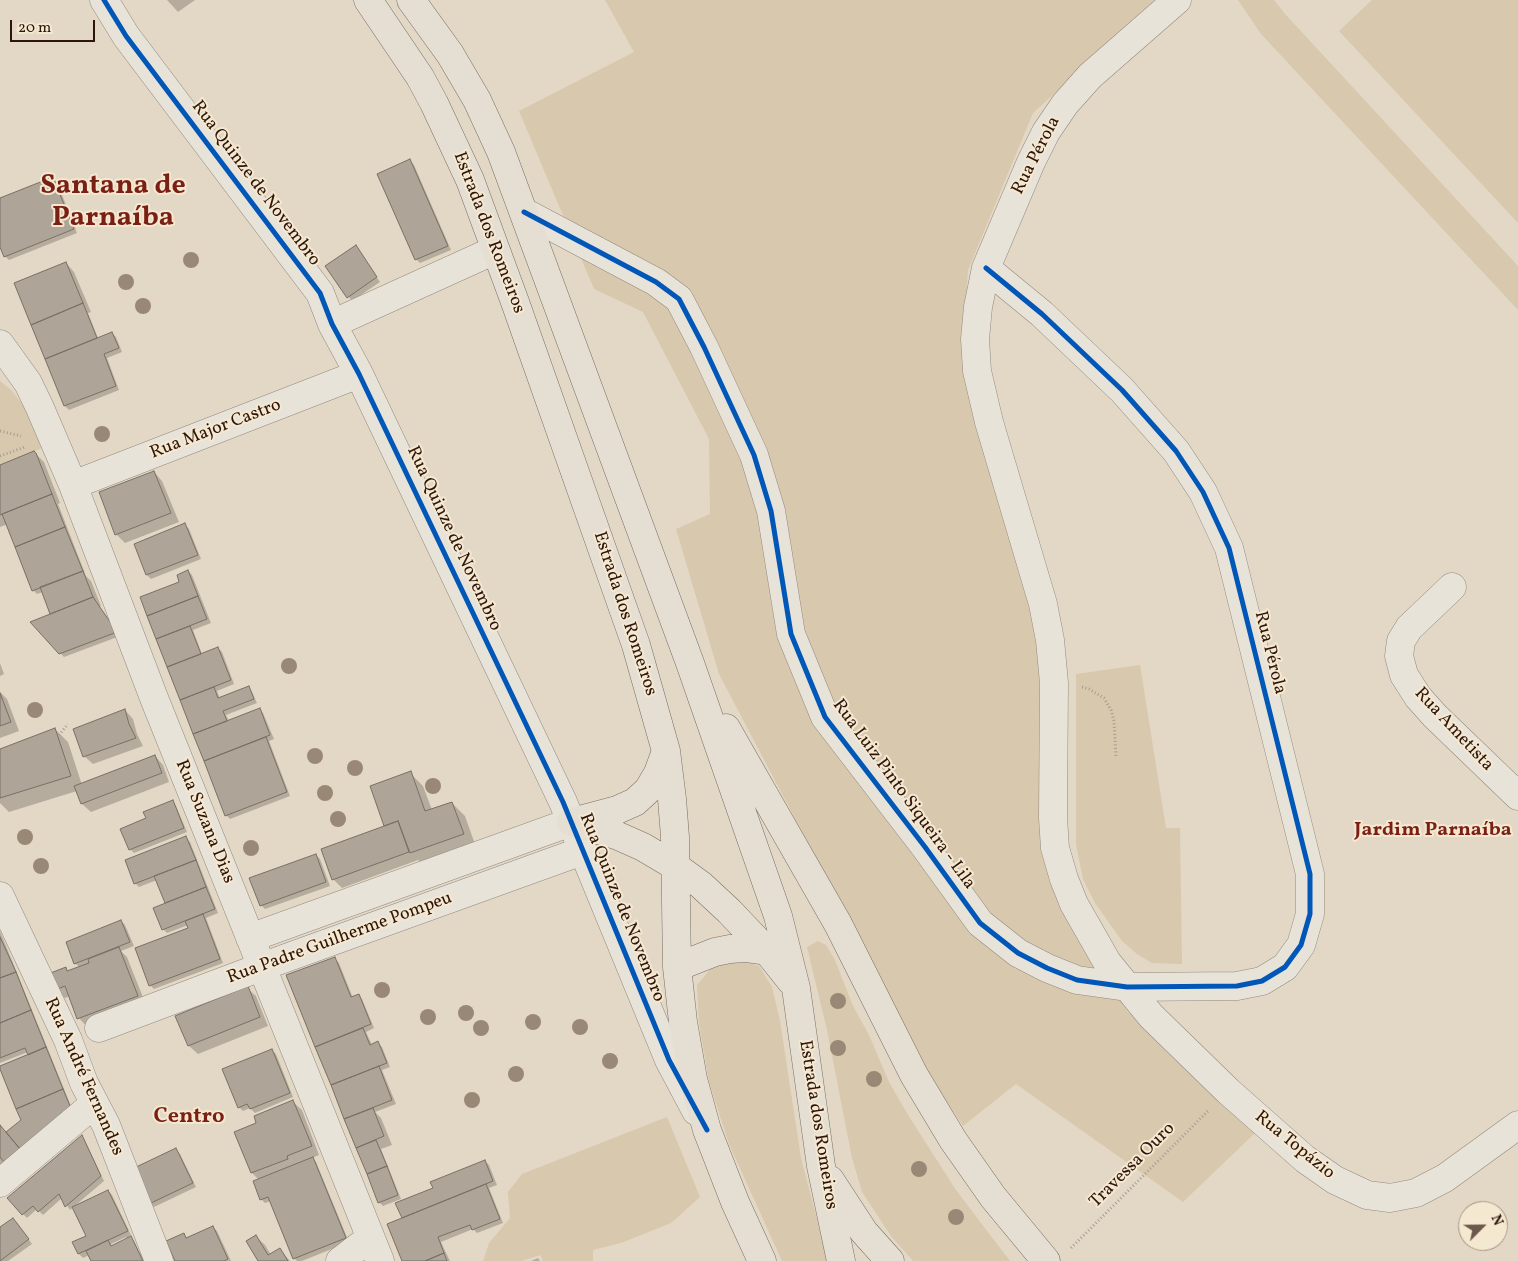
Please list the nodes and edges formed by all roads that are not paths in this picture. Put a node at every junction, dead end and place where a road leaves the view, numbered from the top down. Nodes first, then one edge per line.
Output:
1 (368, 0) edge
2 (412, 0) edge
3 (1177, 0) edge
4 (105, 1) edge
5 (524, 212) junction
6 (495, 250) junction
7 (986, 268) junction
8 (332, 324) junction
9 (0, 344) edge
10 (0, 366) edge
11 (359, 374) junction
12 (28, 383) junction
13 (73, 485) junction
14 (1452, 587) dead end
15 (690, 663) junction
16 (666, 751) junction
17 (1518, 796) edge
18 (571, 822) junction
19 (582, 851) junction
20 (675, 866) junction
21 (0, 896) edge
22 (250, 938) junction
23 (767, 951) junction
24 (261, 967) junction
25 (677, 967) junction
26 (796, 988) junction
27 (1127, 988) junction
28 (99, 1028) dead end
29 (94, 1104) junction
30 (1518, 1125) edge
31 (707, 1130) junction
32 (821, 1166) junction
33 (0, 1184) edge
34 (375, 1250) edge
35 (1055, 1258) edge
36 (159, 1261) edge
37 (340, 1261) edge
38 (762, 1261) edge
39 (841, 1261) edge
40 (890, 1261) edge

1 - 6 main road, Estrada dos Romeiros
2 - 5 main road
3 - 7 street, Rua Pérola
4 - 8 street, Rua Quinze de Novembro
5 - 15 main road
5 - 27 street, Rua Luiz Pinto Siqueira - Lila
6 - 8 street
6 - 16 main road, Estrada dos Romeiros
7 - 27 street, Rua Pérola
7 - 27 street, Rua Pérola
8 - 11 street, Rua Quinze de Novembro
9 - 12 street, Rua Suzana Dias
10 - 12 street
11 - 13 street, Rua Major Castro
11 - 18 street, Rua Quinze de Novembro
12 - 13 street, Rua Suzana Dias
13 - 22 street, Rua Suzana Dias
14 - 17 street, Rua Ametista
15 - 26 main road, Estrada dos Romeiros
15 - 35 main road
16 - 18 main road
16 - 20 main road, Estrada dos Romeiros
18 - 19 street, Rua Quinze de Novembro
18 - 20 main road
18 - 22 street, Rua Padre Guilherme Pompeu
19 - 24 street, Rua Padre Guilherme Pompeu
19 - 31 street, Rua Quinze de Novembro
20 - 23 main road
20 - 25 main road, Estrada dos Romeiros
21 - 29 street, Rua André Fernandes
22 - 24 street, Rua Suzana Dias
23 - 25 main road
23 - 26 main road
24 - 28 street, Rua Padre Guilherme Pompeu
24 - 34 street, Rua Suzana Dias
25 - 31 main road, Estrada dos Romeiros
26 - 32 main road, Estrada dos Romeiros
27 - 30 street, Rua Topázio
29 - 33 street
29 - 36 street, Rua André Fernandes
31 - 38 main road, Estrada dos Romeiros
32 - 39 main road, Estrada dos Romeiros
32 - 40 main road
34 - 37 street

